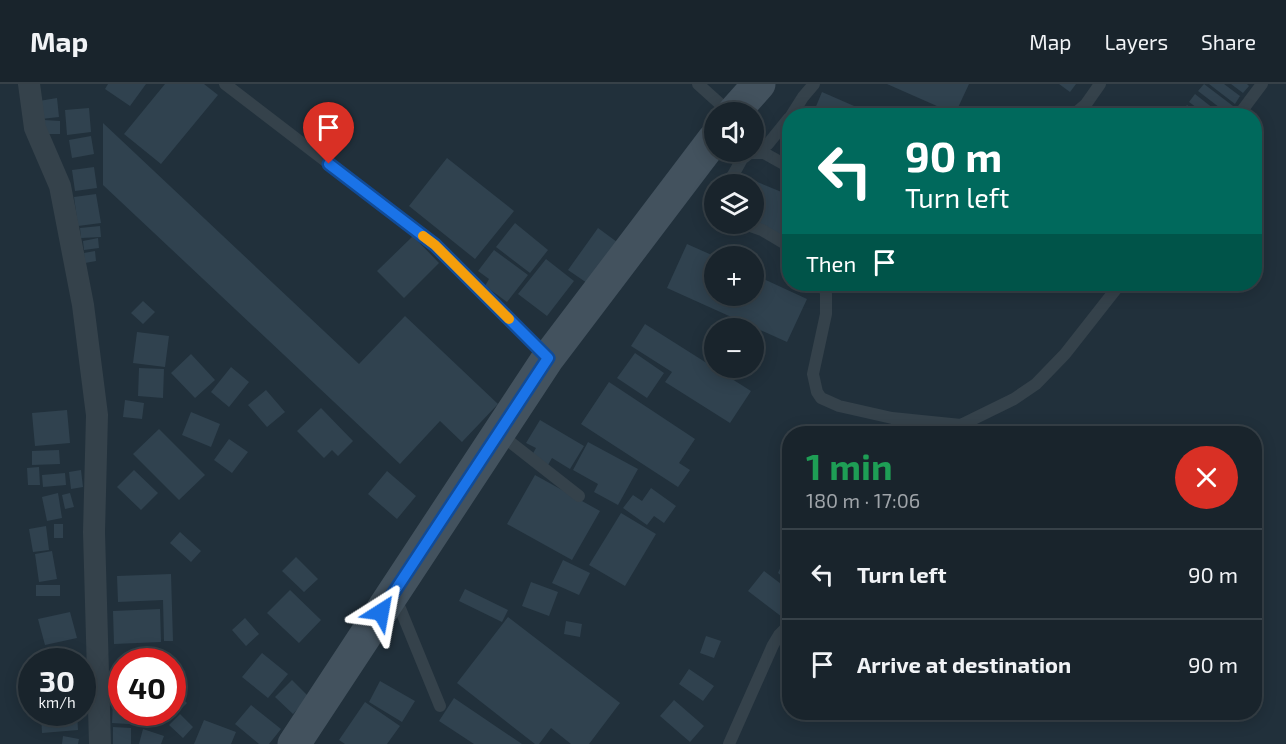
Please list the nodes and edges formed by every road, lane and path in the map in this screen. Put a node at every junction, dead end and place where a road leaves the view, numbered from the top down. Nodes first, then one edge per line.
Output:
1 (29, 84) edge
2 (225, 84) edge
3 (698, 84) edge
4 (759, 84) edge
5 (814, 84) edge
6 (1100, 84) edge
7 (1262, 84) edge
8 (718, 102) edge
9 (743, 102) edge
10 (796, 108) edge
11 (1081, 108) edge
12 (1244, 108) edge
13 (782, 127) edge
14 (764, 146) edge
15 (704, 152) edge
16 (764, 153) edge
17 (782, 163) edge
18 (764, 232) edge
19 (782, 242) edge
20 (825, 291) edge
21 (1115, 291) edge
22 (548, 358) junction
23 (942, 426) edge
24 (966, 426) edge
25 (499, 433) junction
26 (579, 496) dead end
27 (394, 592) junction
28 (782, 631) edge
29 (440, 706) dead end
30 (99, 744) edge
31 (294, 744) edge
32 (729, 744) edge

1 - 30 street
2 - 22 lane
3 - 8 lane
4 - 9 street
5 - 10 lane
6 - 11 lane
7 - 12 lane
13 - 14 lane
15 - 22 street
16 - 17 lane
18 - 19 lane
20 - 23 lane
21 - 24 lane
22 - 25 street
25 - 26 lane
25 - 27 street
27 - 29 lane
27 - 31 street
28 - 32 lane

